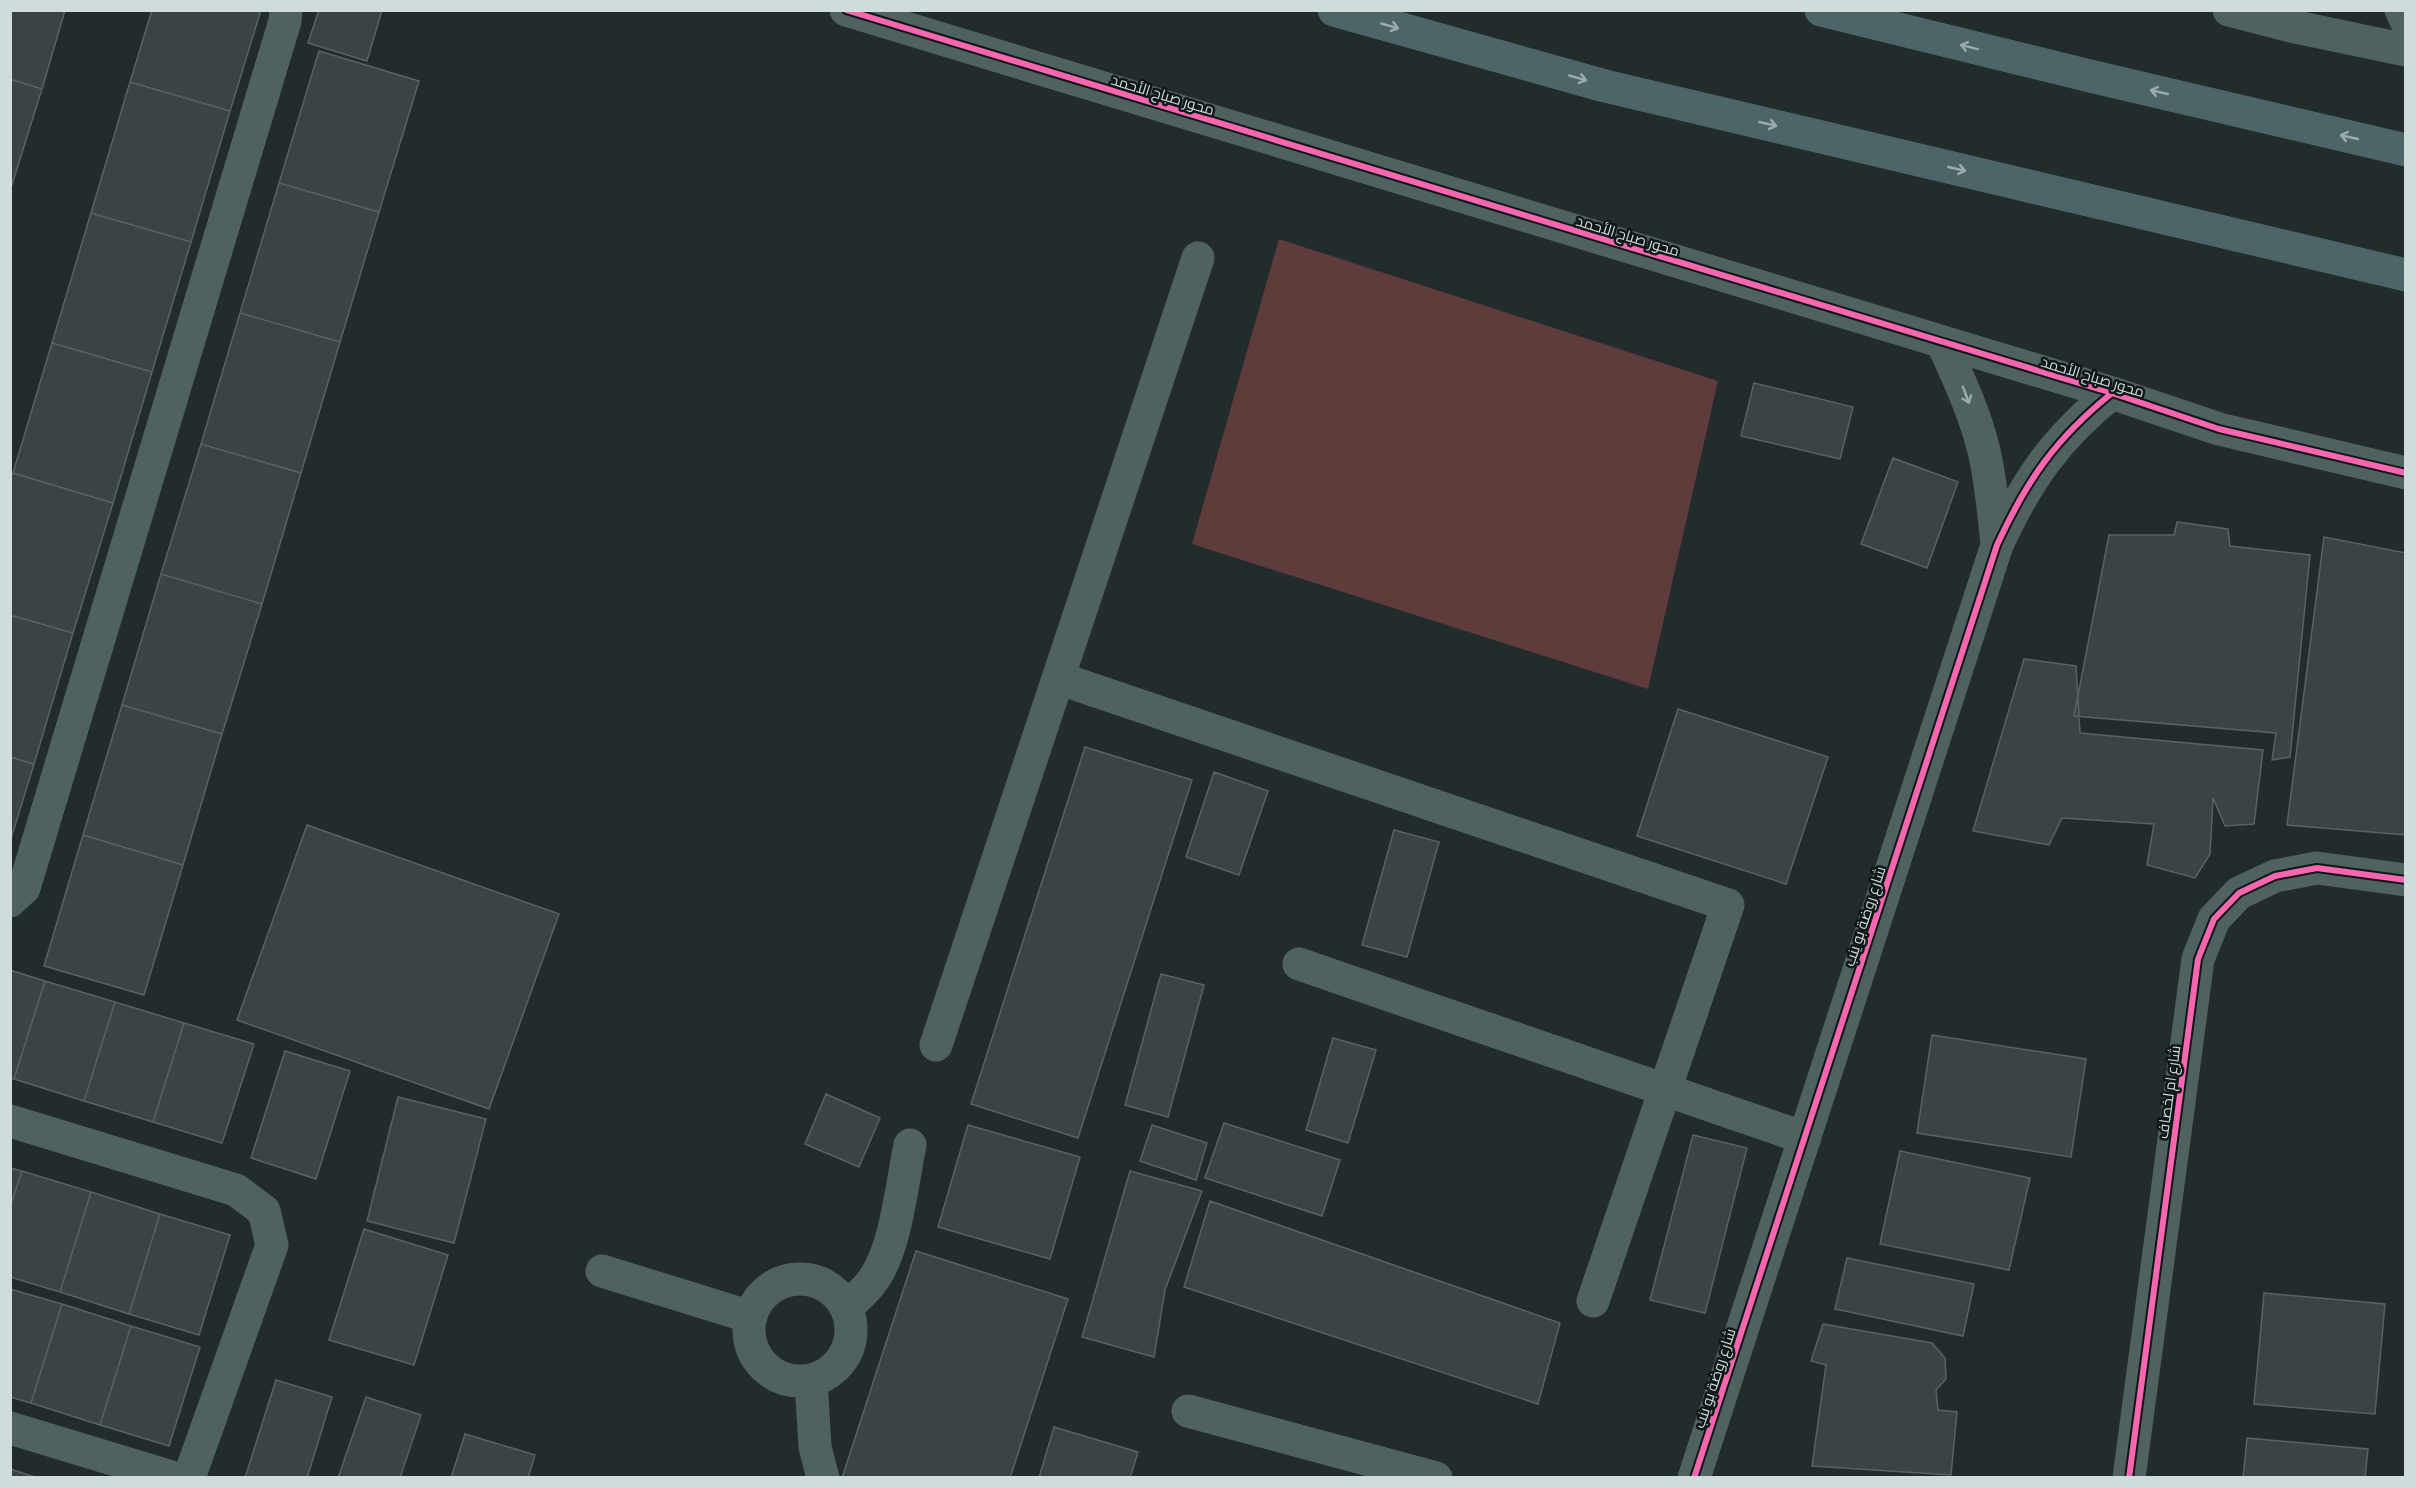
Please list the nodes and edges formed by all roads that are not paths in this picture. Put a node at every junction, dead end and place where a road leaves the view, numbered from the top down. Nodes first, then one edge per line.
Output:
1 (286, 10) edge
2 (846, 10) edge
3 (1334, 10) edge
4 (1821, 10) edge
5 (2229, 10) edge
6 (2338, 10) edge
7 (2400, 10) edge
8 (2406, 21) edge
9 (2291, 26) junction
10 (2406, 50) edge
11 (2406, 150) edge
12 (1198, 258) dead end
13 (2406, 275) edge
14 (1942, 342) junction
15 (2112, 393) junction
16 (2406, 473) edge
17 (1997, 545) junction
18 (1058, 678) junction
19 (2406, 880) edge
20 (10, 901) edge
21 (1299, 964) dead end
22 (936, 1045) dead end
23 (1665, 1091) junction
24 (10, 1121) edge
25 (1805, 1138) junction
26 (910, 1144) dead end
27 (603, 1271) dead end
28 (1593, 1301) dead end
29 (847, 1306) junction
30 (750, 1317) junction
31 (811, 1380) junction
32 (1188, 1411) dead end
33 (10, 1428) edge
34 (176, 1478) edge
35 (189, 1478) edge
36 (823, 1478) edge
37 (1437, 1478) edge
38 (1694, 1478) edge
39 (2129, 1478) edge

1 - 20 street
2 - 14 street, محور صباح الأحمد
3 -> 13 highway
11 -> 4 highway
5 - 9 street
6 - 9 street
7 - 8 street
9 - 10 street
12 - 18 street
14 - 15 street, محور صباح الأحمد
14 -> 17 street, شارع روضة بو ينب
15 - 16 street, محور صباح الأحمد
15 - 17 street, شارع روضة بو ينب
17 - 25 street, شارع روضة بو ينب
18 - 22 street
18 - 23 street
19 - 39 street, شارع ام لخصاف
21 - 23 street
23 - 25 street
23 - 28 street
24 - 35 street
25 - 38 street, شارع روضة بو ينب
26 - 29 street
27 - 30 street
29 - 30 street
29 - 31 street
30 - 31 street
31 - 36 street
32 - 37 street
33 - 34 street

